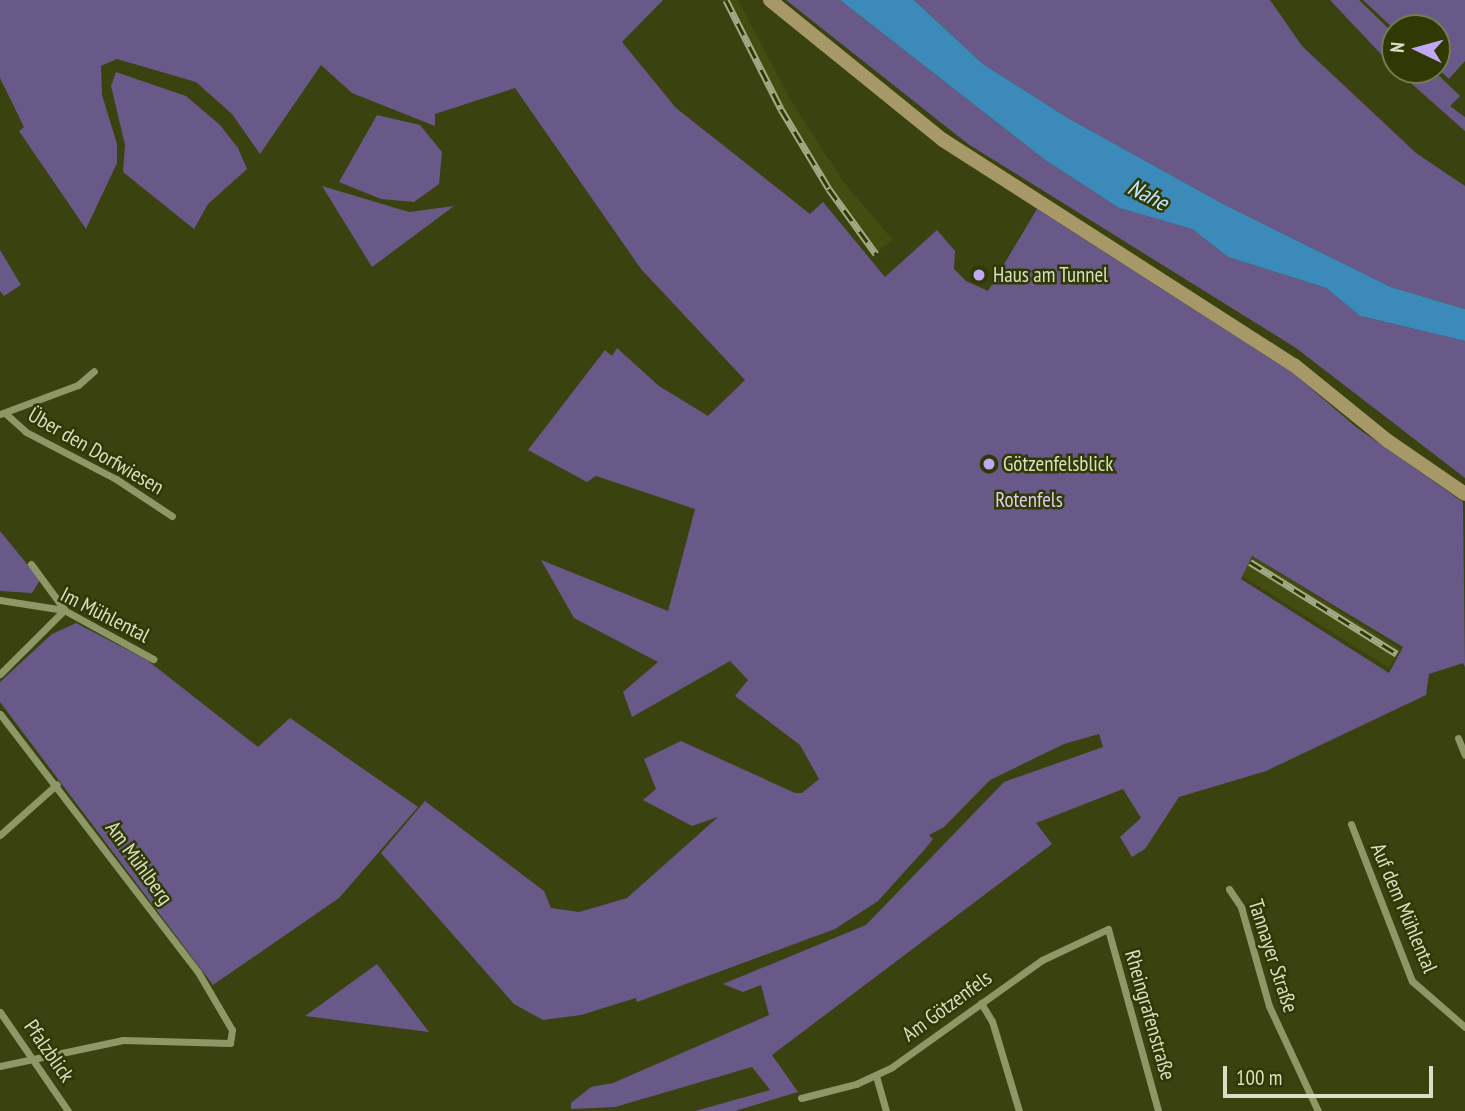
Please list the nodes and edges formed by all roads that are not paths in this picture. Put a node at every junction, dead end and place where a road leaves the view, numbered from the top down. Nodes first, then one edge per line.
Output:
1 (769, 0) edge
2 (94, 371) dead end
3 (3, 413) edge
4 (1465, 494) edge
5 (172, 516) dead end
6 (31, 564) dead end
7 (0, 600) edge
8 (64, 610) junction
9 (153, 659) dead end
10 (0, 674) edge
11 (0, 714) edge
12 (1458, 738) dead end
13 (1465, 755) edge
14 (57, 784) junction
15 (1351, 824) dead end
16 (0, 835) edge
17 (1229, 889) dead end
18 (1108, 929) joint
19 (981, 1003) junction
20 (0, 1012) edge
21 (1465, 1027) edge
22 (34, 1059) junction
23 (0, 1066) edge
24 (876, 1076) junction
25 (801, 1098) dead end
26 (68, 1111) edge
27 (886, 1111) edge
28 (1019, 1111) edge
29 (1158, 1111) edge
30 (1318, 1111) edge

1 - 4 main road
2 - 3 street
3 - 5 street, Über den Dorfwiesen
6 - 8 street
7 - 8 street, Im Mühlental
8 - 9 street, Im Mühlental
8 - 10 street
11 - 14 street, Am Mühlberg
12 - 13 street
14 - 16 street
14 - 22 street, Am Mühlberg
15 - 21 street, Auf dem Mühlental
17 - 30 street, Tannayer Straße
18 - 19 street, Am Götzenfels
18 - 29 street, Rheingrafenstraße
19 - 24 street, Am Götzenfels
19 - 28 street
20 - 22 street, Pfalzblick
22 - 23 street
22 - 26 street, Pfalzblick
24 - 25 street, Am Götzenfels
24 - 27 street

